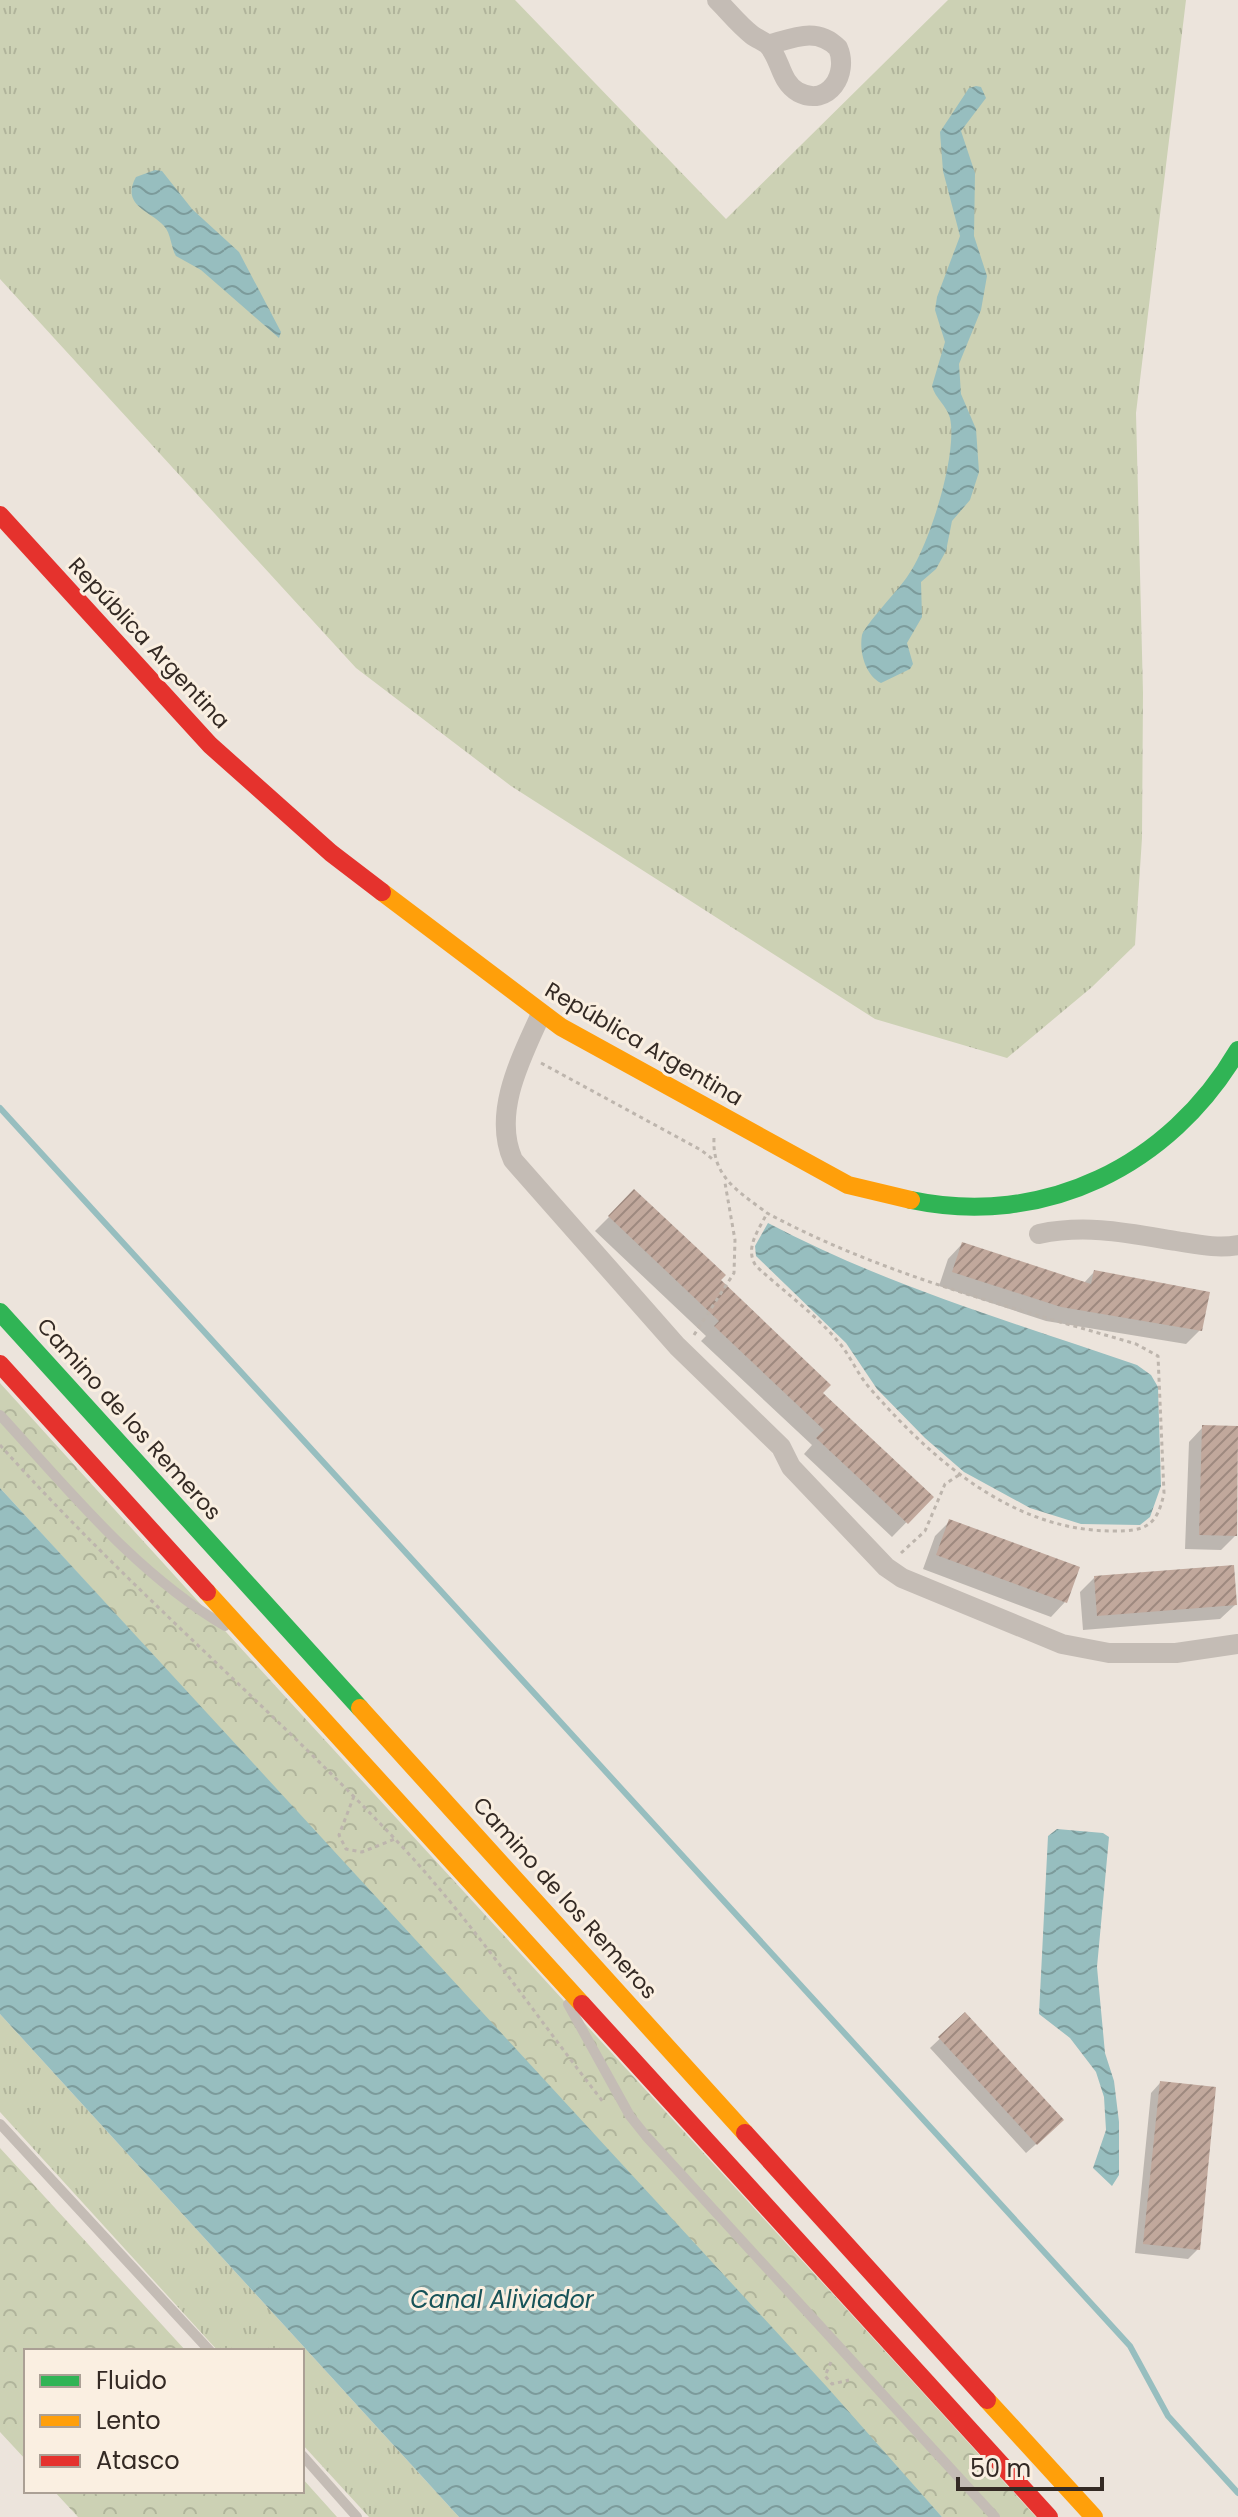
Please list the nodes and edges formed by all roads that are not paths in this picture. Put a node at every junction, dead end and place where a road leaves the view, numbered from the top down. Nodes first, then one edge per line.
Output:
1 (717, 0) edge
2 (768, 45) dead end
3 (0, 515) edge
4 (541, 1014) junction
5 (1238, 1050) edge
6 (1039, 1234) dead end
7 (1238, 1245) edge
8 (0, 1312) edge
9 (0, 1364) edge
10 (0, 1415) edge
11 (254, 1643) junction
12 (1238, 1644) edge
13 (545, 1963) junction
14 (0, 2124) edge
15 (208, 2349) edge
16 (304, 2457) edge
17 (357, 2517) edge
18 (995, 2517) edge
19 (1049, 2517) edge
20 (1094, 2517) edge

1 - 2 street
3 - 4 main road, República Argentina
4 - 5 main road, República Argentina
4 - 12 street
6 - 7 street
8 - 20 main road, Camino de los Remeros
9 - 11 main road
10 - 11 lane
11 - 13 main road
13 - 18 lane
13 - 19 main road
14 - 15 lane
16 - 17 lane

